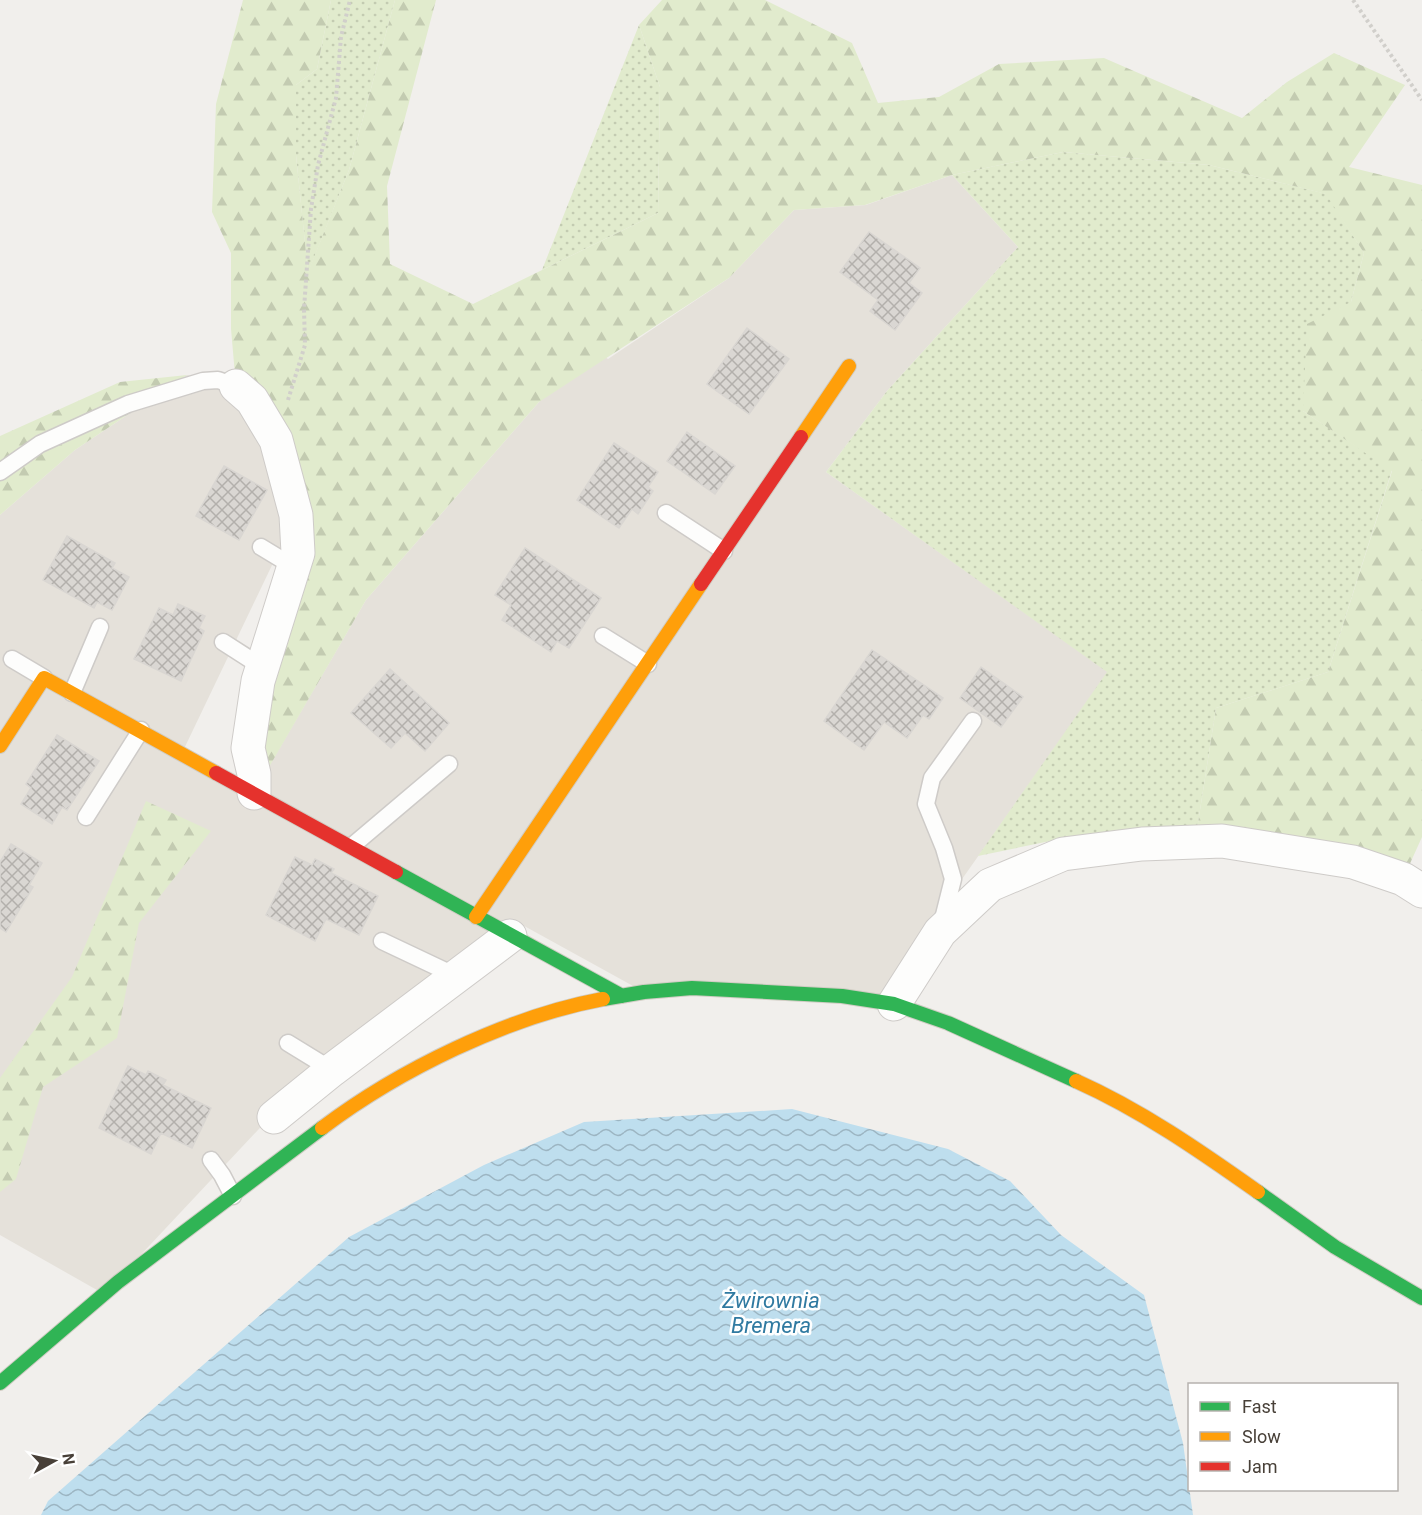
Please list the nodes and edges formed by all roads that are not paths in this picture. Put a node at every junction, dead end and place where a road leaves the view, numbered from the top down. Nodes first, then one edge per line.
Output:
1 (849, 366) dead end
2 (236, 386) joint
3 (0, 472) edge
4 (666, 513) dead end
5 (261, 547) dead end
6 (724, 551) junction
7 (294, 567) junction
8 (100, 627) dead end
9 (603, 636) dead end
10 (223, 642) dead end
11 (12, 659) dead end
12 (648, 664) junction
13 (262, 667) junction
14 (44, 678) junction
15 (72, 693) junction
16 (973, 721) dead end
17 (141, 730) junction
18 (0, 746) edge
19 (449, 764) dead end
20 (254, 792) junction
21 (86, 817) dead end
22 (352, 846) junction
23 (1422, 891) edge
24 (476, 917) junction
25 (940, 932) junction
26 (510, 936) junction
27 (382, 941) dead end
28 (456, 976) junction
29 (622, 996) junction
30 (894, 1004) junction
31 (288, 1043) dead end
32 (332, 1070) junction
33 (274, 1118) dead end
34 (211, 1160) dead end
35 (233, 1196) junction
36 (1422, 1298) edge
37 (0, 1383) edge

1 - 6 street
2 - 3 lane
2 - 7 street
4 - 6 lane
5 - 7 lane
6 - 12 street
7 - 13 street
8 - 15 lane
9 - 12 lane
10 - 13 lane
11 - 14 lane
12 - 24 street
13 - 20 street
14 - 15 street
14 - 18 street
15 - 17 street
16 - 25 lane
17 - 20 street
17 - 21 lane
19 - 22 lane
20 - 22 street
22 - 24 street
23 - 25 street
24 - 26 street
25 - 30 street
26 - 28 street
26 - 29 street
27 - 28 lane
28 - 32 street
29 - 30 street
29 - 35 street
30 - 36 street
31 - 32 lane
32 - 33 street
34 - 35 lane
35 - 37 street

